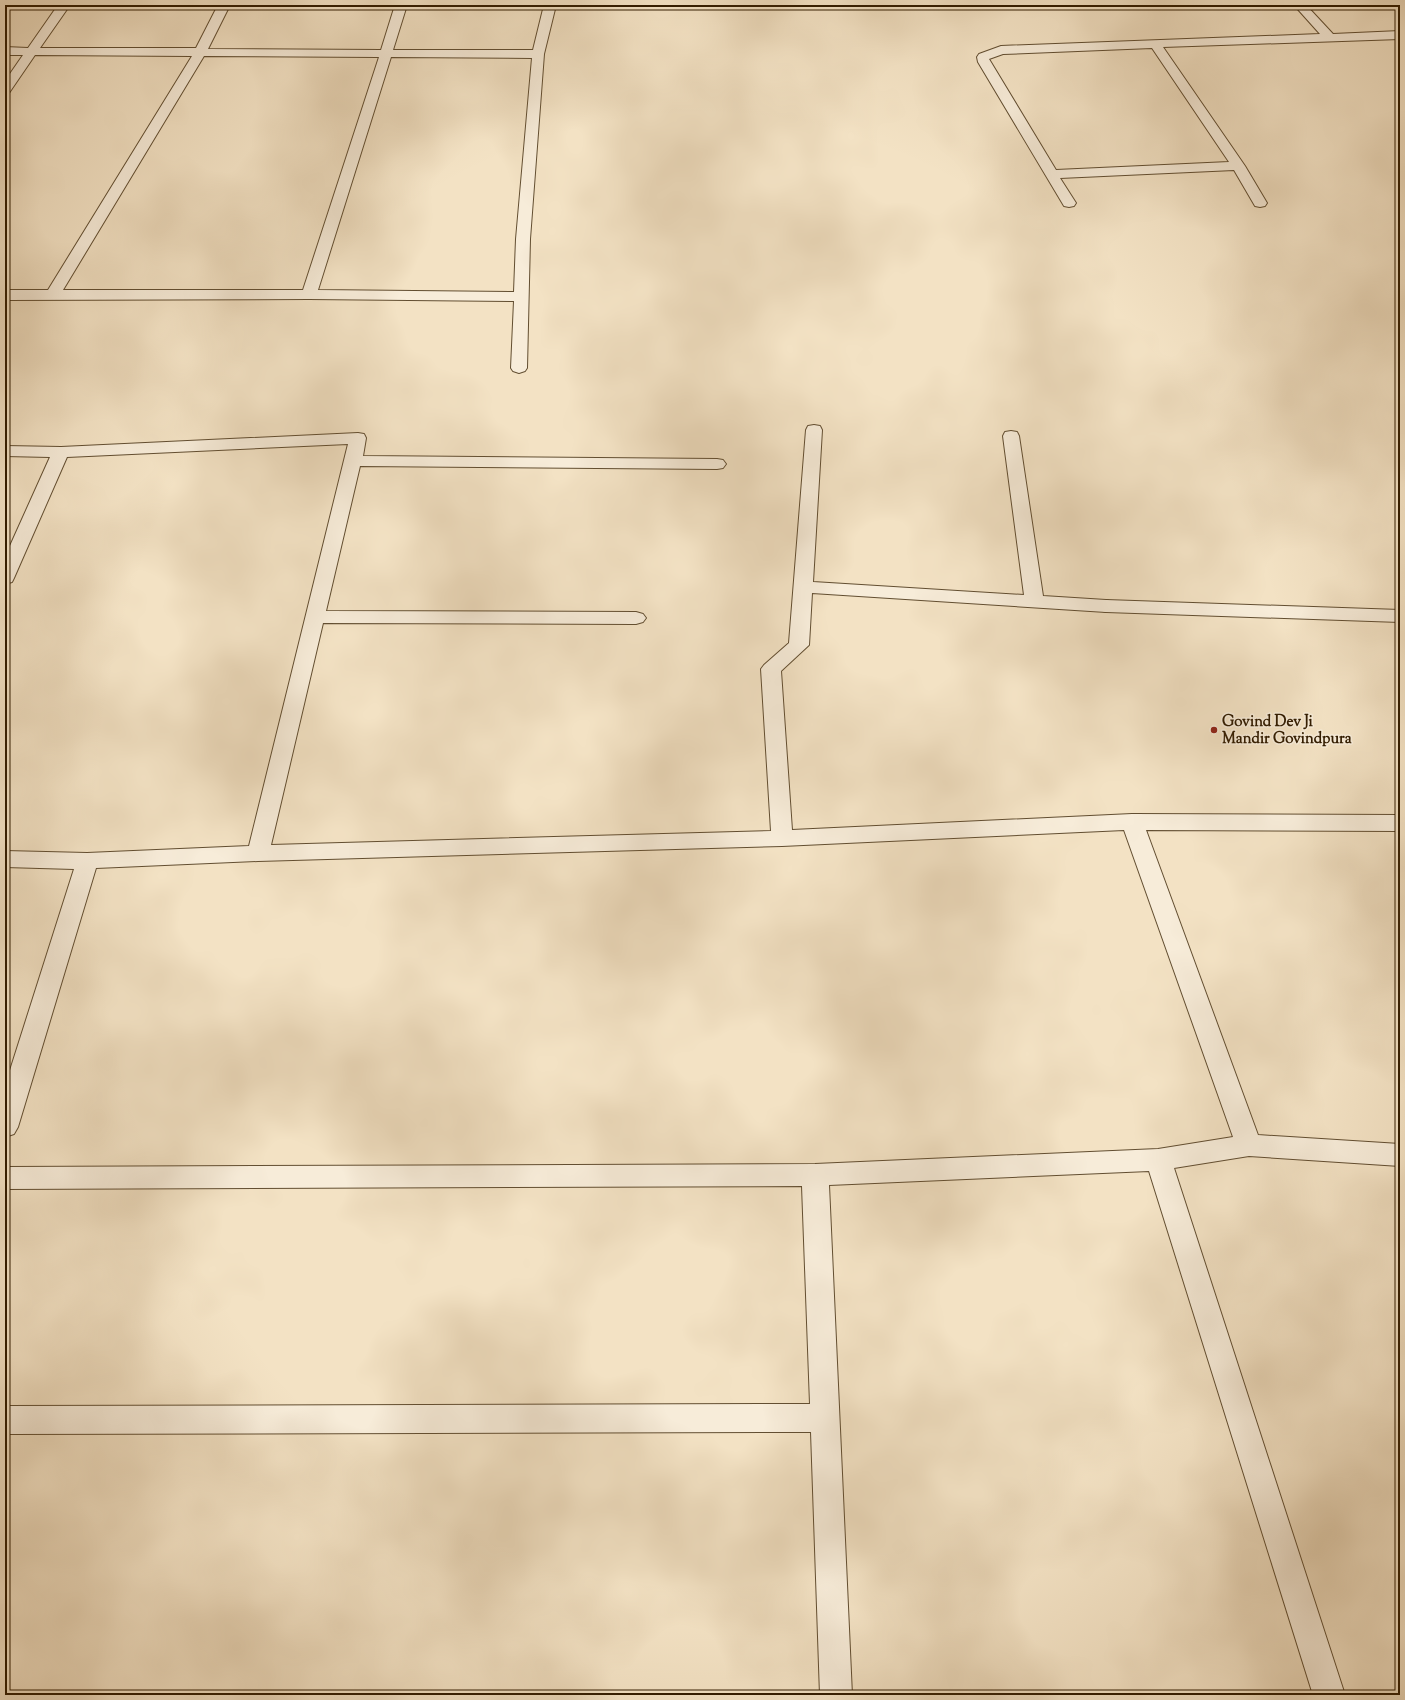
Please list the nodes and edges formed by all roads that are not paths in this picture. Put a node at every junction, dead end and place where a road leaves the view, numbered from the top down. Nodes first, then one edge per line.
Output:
1 (64, 5) edge
2 (224, 5) edge
3 (401, 5) edge
4 (550, 5) edge
5 (1300, 5) edge
6 (1400, 35) edge
7 (1329, 37) junction
8 (1155, 44) junction
9 (5, 51) edge
10 (33, 51) junction
11 (200, 52) junction
12 (387, 53) junction
13 (538, 54) junction
14 (5, 90) edge
15 (1238, 166) junction
16 (1051, 174) junction
17 (1260, 202) dead end
18 (1069, 203) dead end
19 (309, 294) junction
20 (5, 295) edge
21 (53, 295) junction
22 (521, 297) junction
23 (518, 368) dead end
24 (814, 430) dead end
25 (1011, 436) dead end
26 (5, 451) edge
27 (61, 452) junction
28 (353, 461) junction
29 (717, 464) dead end
30 (5, 578) edge
31 (803, 587) junction
32 (1034, 602) junction
33 (1400, 616) edge
34 (315, 617) junction
35 (636, 618) dead end
36 (1132, 822) junction
37 (1400, 823) edge
38 (782, 838) junction
39 (258, 853) junction
40 (5, 859) edge
41 (87, 861) junction
42 (5, 1127) edge
43 (1249, 1145) junction
44 (1400, 1155) edge
45 (1158, 1160) junction
46 (815, 1175) junction
47 (5, 1178) edge
48 (824, 1418) junction
49 (5, 1420) edge
50 (836, 1695) edge
51 (1330, 1695) edge

1 - 10 street
2 - 11 street
3 - 12 street
4 - 13 street
5 - 7 street
6 - 7 street
7 - 8 street
8 - 15 street
8 - 16 street
9 - 10 street
10 - 11 street
10 - 14 street
11 - 12 street
11 - 21 street
12 - 13 street
12 - 19 street
13 - 22 street
15 - 16 street
15 - 17 street
16 - 18 street
19 - 21 street
19 - 22 street
20 - 21 street
22 - 23 street
24 - 31 street
25 - 32 street
26 - 27 street
27 - 28 street
27 - 30 street
28 - 29 street
28 - 34 street
31 - 32 street
31 - 38 street
32 - 33 street
34 - 35 street
34 - 39 street
36 - 37 street
36 - 38 street
36 - 43 street
38 - 39 street
39 - 41 street
40 - 41 street
41 - 42 street
43 - 44 street
43 - 45 street
45 - 46 street
45 - 51 street
46 - 47 street
46 - 48 street
48 - 49 street
48 - 50 street

